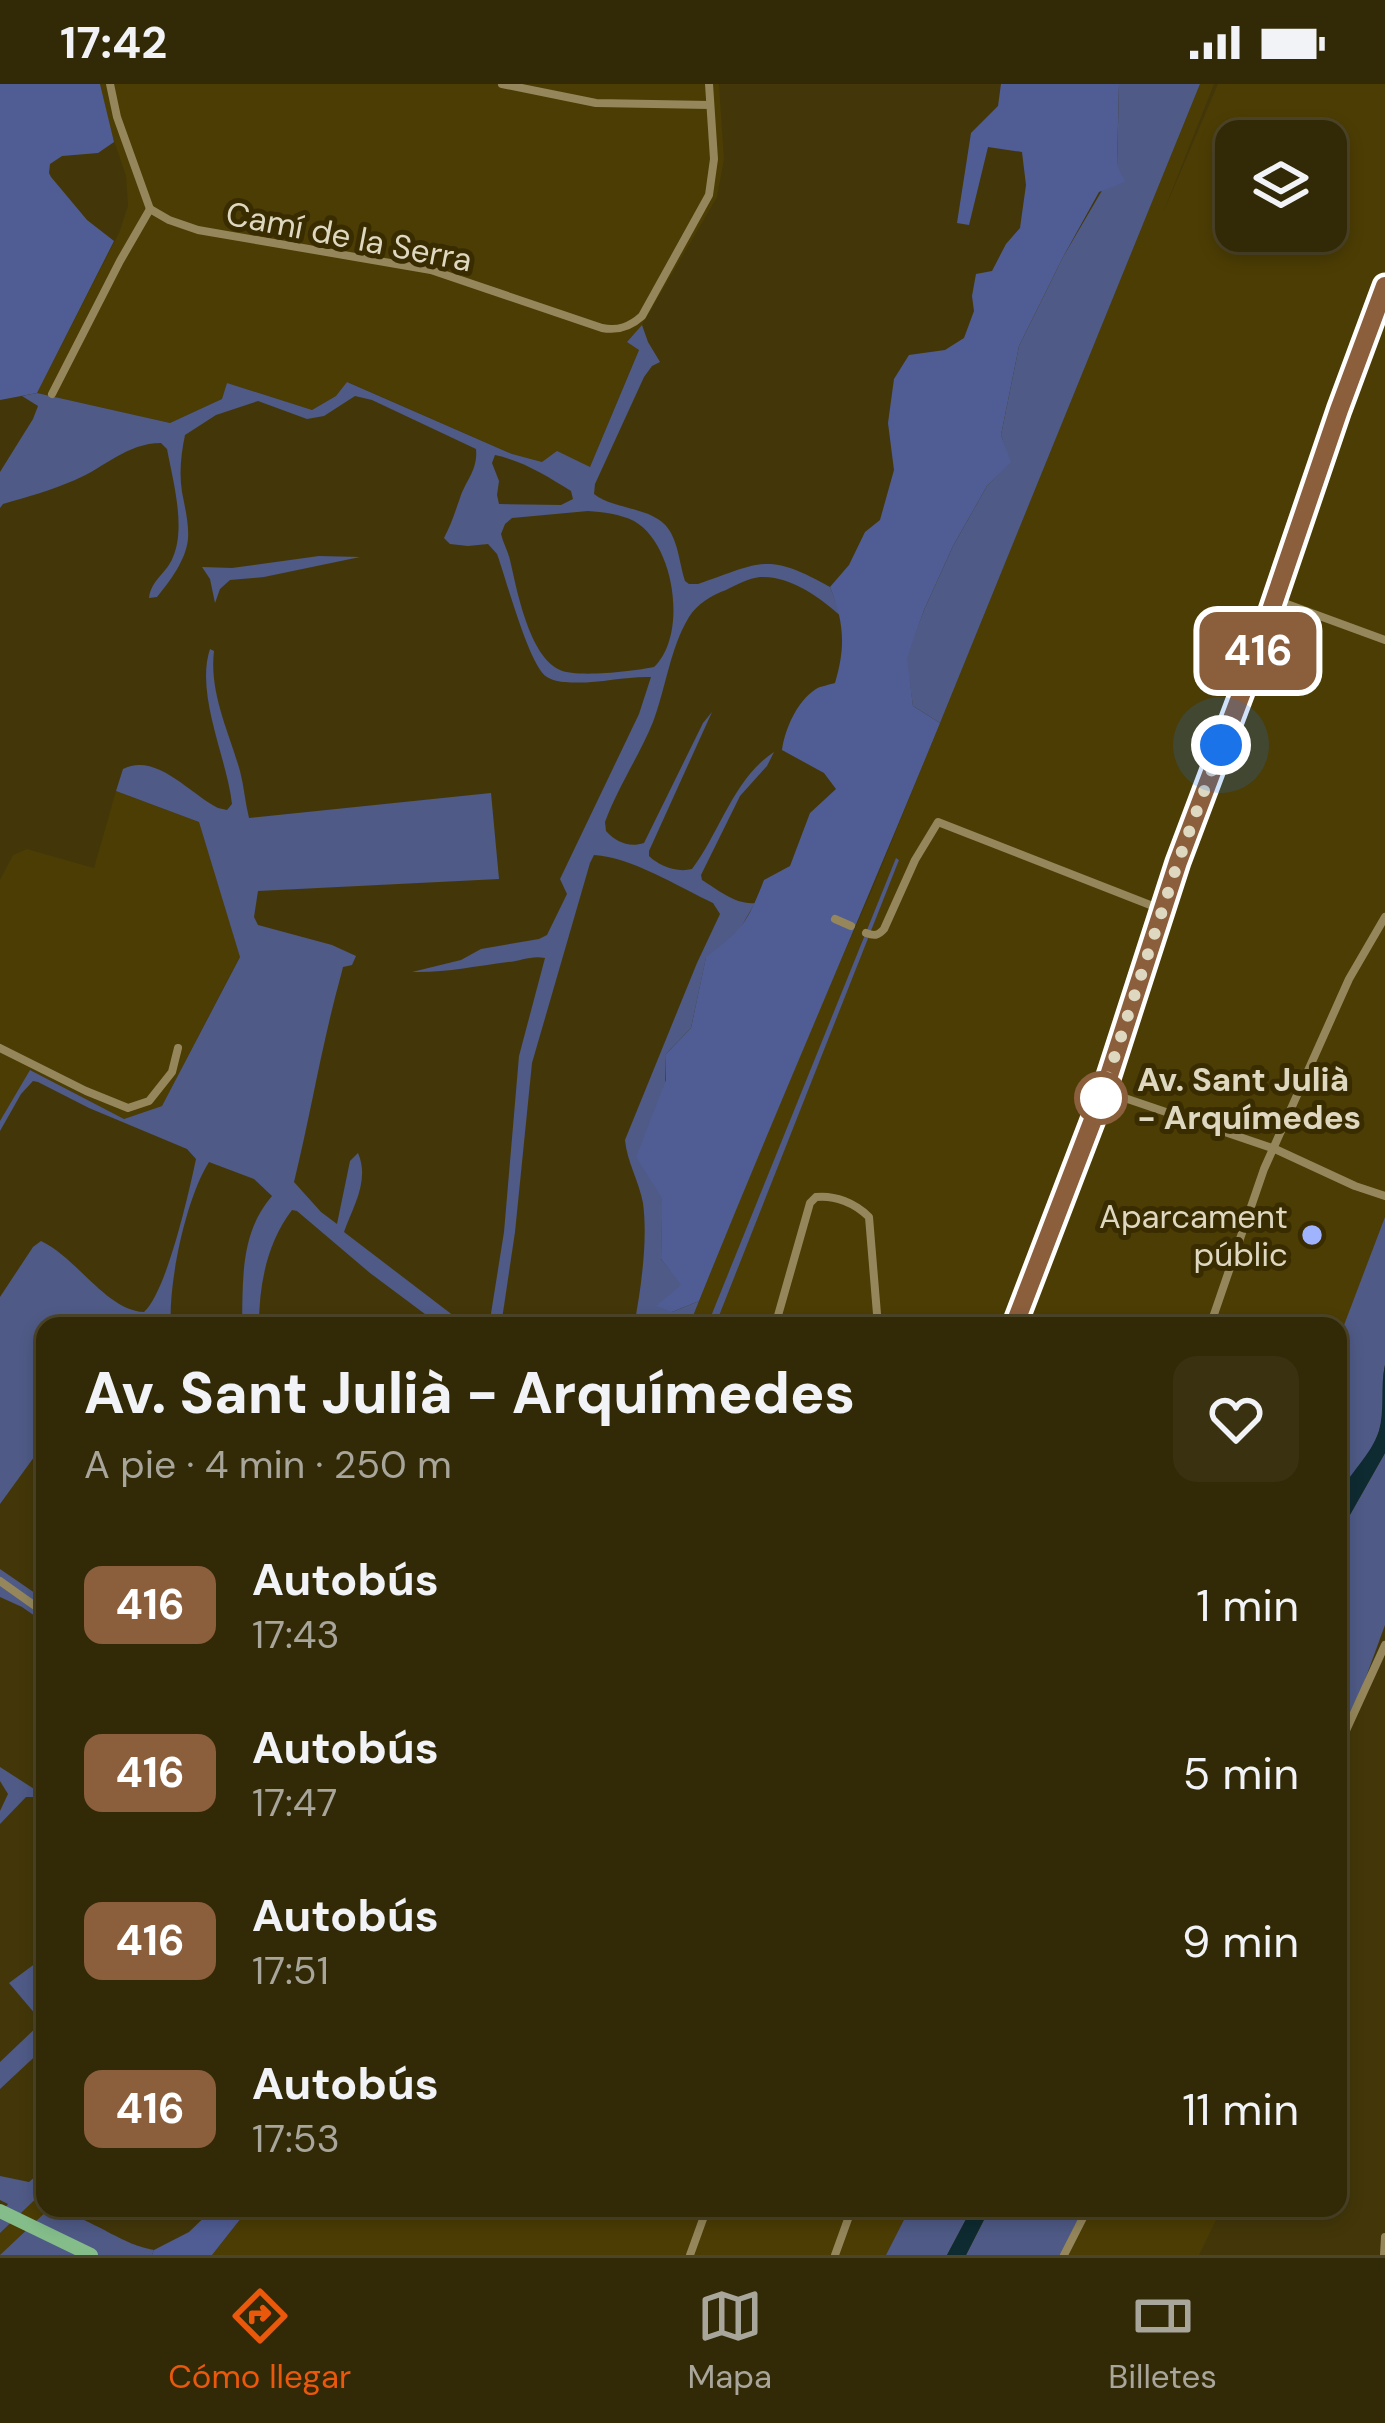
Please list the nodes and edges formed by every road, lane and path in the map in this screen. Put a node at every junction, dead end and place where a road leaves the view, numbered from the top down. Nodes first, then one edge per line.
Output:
1 (110, 84) edge
2 (502, 84) edge
3 (709, 84) edge
4 (710, 105) junction
5 (150, 209) junction
6 (1385, 286) edge
7 (52, 394) dead end
8 (1276, 600) junction
9 (1385, 640) edge
10 (1163, 910) junction
11 (1385, 917) edge
12 (836, 919) dead end
13 (851, 926) dead end
14 (866, 933) dead end
15 (0, 1048) edge
16 (178, 1048) dead end
17 (1104, 1091) junction
18 (1275, 1149) junction
19 (1385, 1196) edge
20 (778, 1317) edge
21 (877, 1317) edge
22 (1017, 1317) edge
23 (1213, 1317) edge
24 (0, 1581) edge
25 (36, 1607) edge
26 (1385, 1645) edge
27 (1347, 1728) edge
28 (0, 2211) edge
29 (704, 2217) edge
30 (849, 2217) edge
31 (1083, 2217) edge
32 (1385, 2237) edge
33 (92, 2255) edge
34 (690, 2255) edge
35 (835, 2255) edge
36 (1064, 2255) edge
37 (1384, 2255) edge

1 - 5 street
2 - 4 street
3 - 4 street, Camí de la Serra
4 - 5 street, Camí de la Serra
5 - 7 street
6 - 8 street
8 - 9 street
8 - 10 street
10 - 14 street
10 - 17 street
11 - 18 street
12 - 13 street
15 - 16 street
17 - 18 street
17 - 22 street
18 - 19 street
18 - 23 street
20 - 21 street
24 - 25 street
26 - 27 street
28 - 33 highway
29 - 34 street
30 - 35 street
31 - 36 street
32 - 37 street

